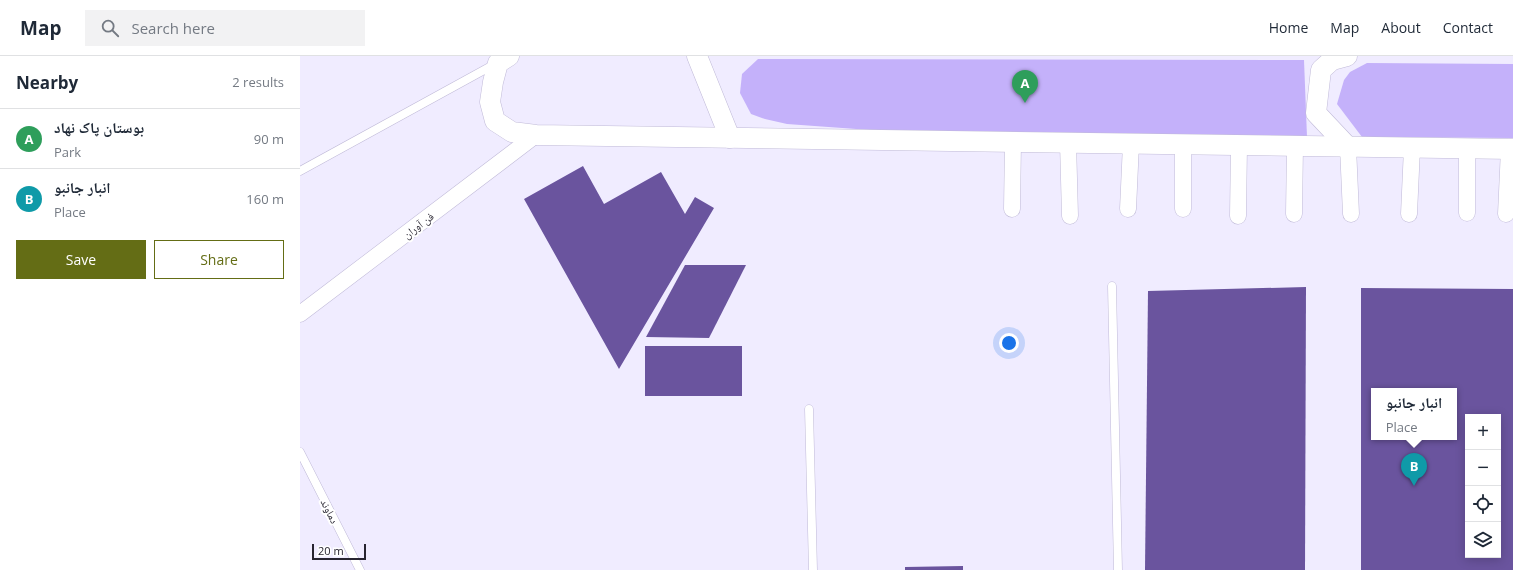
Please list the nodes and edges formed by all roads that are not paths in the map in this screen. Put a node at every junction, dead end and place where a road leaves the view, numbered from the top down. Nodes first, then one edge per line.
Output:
1 (697, 56) edge
2 (1347, 56) edge
3 (500, 58) edge
4 (536, 135) junction
5 (730, 138) junction
6 (1013, 142) junction
7 (1068, 142) junction
8 (1131, 144) junction
9 (1183, 144) junction
10 (1240, 145) junction
11 (1295, 146) junction
12 (1348, 147) junction
13 (1412, 148) junction
14 (1467, 148) junction
15 (1511, 149) edge
16 (300, 171) edge
17 (1012, 209) dead end
18 (1128, 209) dead end
19 (1183, 209) dead end
20 (1467, 213) dead end
21 (1294, 214) dead end
22 (1351, 214) dead end
23 (1409, 214) dead end
24 (1506, 214) dead end
25 (1070, 216) dead end
26 (1238, 216) dead end
27 (1112, 286) dead end
28 (300, 314) edge
29 (809, 409) dead end
30 (300, 452) edge
31 (360, 570) edge
32 (813, 570) edge
33 (1118, 570) edge

1 - 5 street
2 - 12 street
3 - 4 street
3 - 16 lane
4 - 5 street
4 - 28 street, فن آوران
5 - 6 street
6 - 7 street
6 - 17 street
7 - 8 street
7 - 25 street
8 - 9 street
8 - 18 street
9 - 10 street
9 - 19 street
10 - 11 street
10 - 26 street
11 - 12 street
11 - 21 street
12 - 13 street
12 - 22 street
13 - 14 street
13 - 23 street
14 - 15 street
14 - 20 street
15 - 24 street
27 - 33 lane
29 - 32 lane
30 - 31 lane, دماوند

